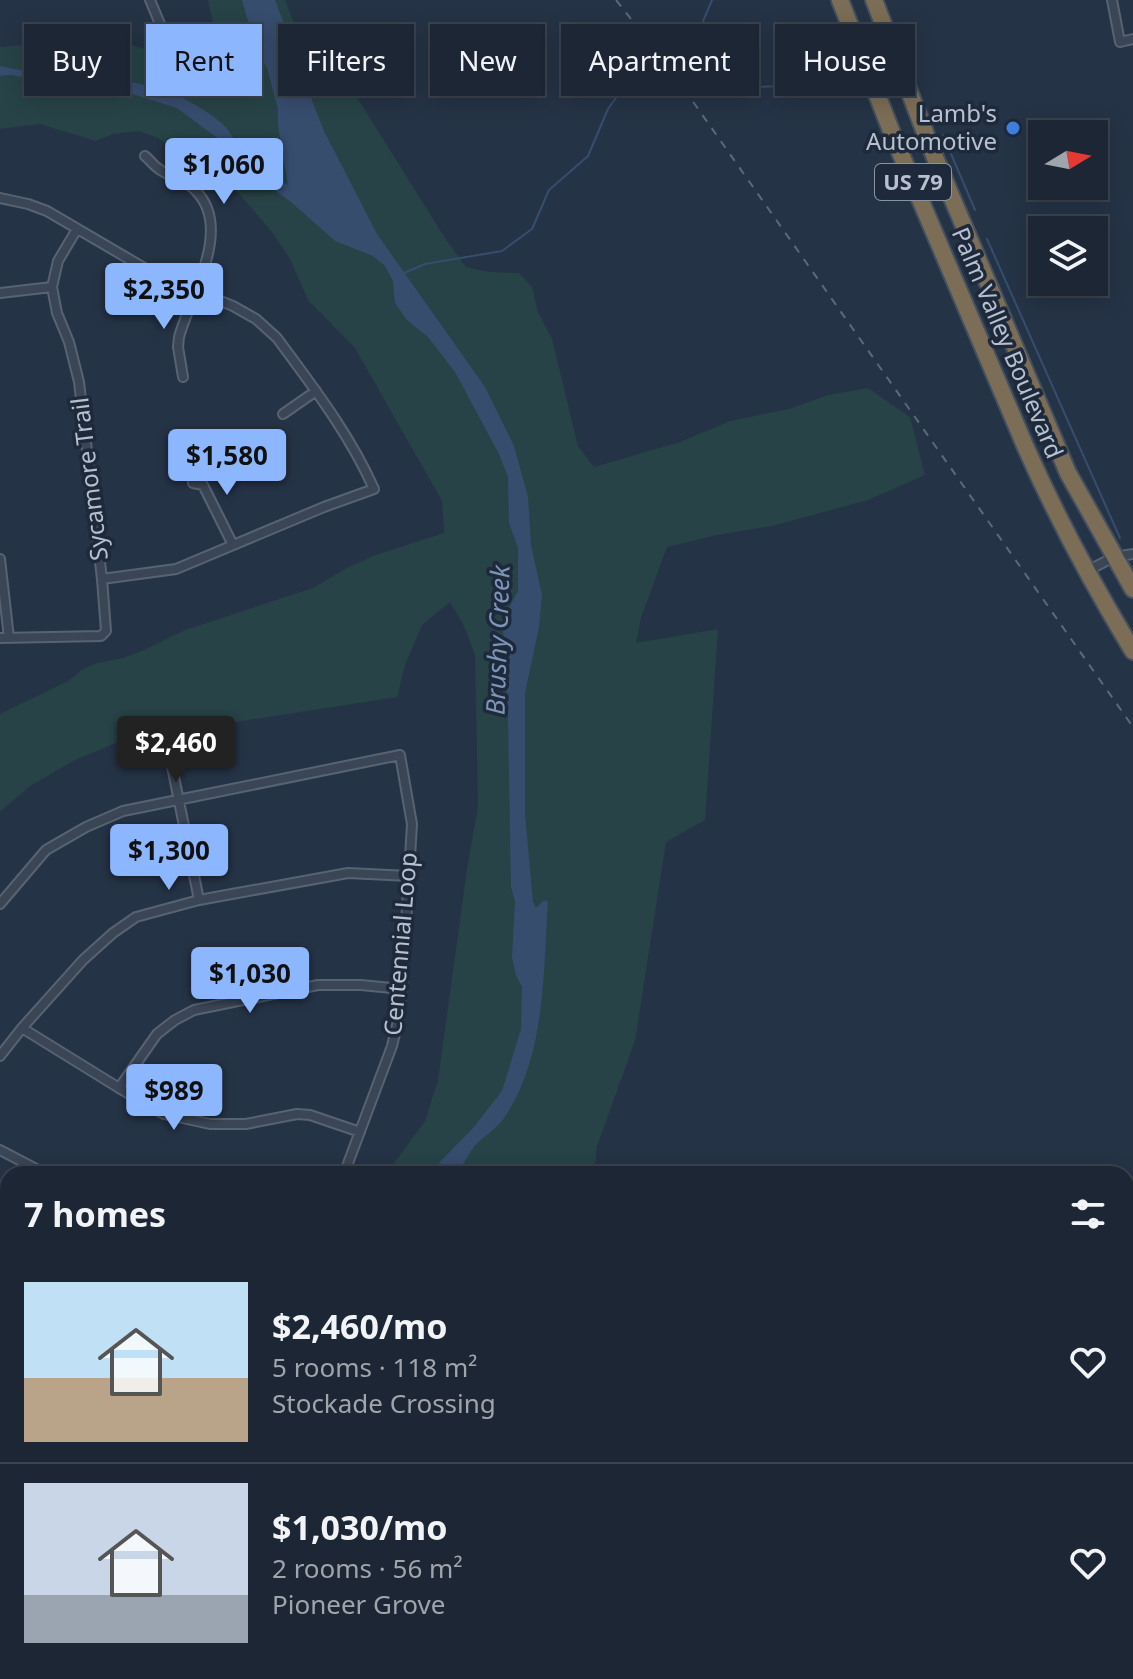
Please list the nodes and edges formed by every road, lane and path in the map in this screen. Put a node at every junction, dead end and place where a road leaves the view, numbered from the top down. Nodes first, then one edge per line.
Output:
1 (150, 0) edge
2 (840, 0) edge
3 (874, 0) edge
4 (1112, 0) edge
5 (160, 24) edge
6 (1133, 39) edge
7 (145, 156) dead end
8 (0, 198) edge
9 (77, 229) junction
10 (52, 287) junction
11 (195, 290) junction
12 (0, 293) edge
13 (183, 377) dead end
14 (316, 391) junction
15 (283, 414) dead end
16 (193, 483) dead end
17 (233, 545) junction
18 (1133, 554) edge
19 (1114, 557) junction
20 (0, 559) edge
21 (1087, 571) junction
22 (102, 579) junction
23 (1133, 589) edge
24 (4, 638) edge
25 (1133, 651) edge
26 (167, 742) dead end
27 (178, 799) junction
28 (409, 876) junction
29 (199, 900) junction
30 (0, 904) edge
31 (402, 989) junction
32 (22, 1028) junction
33 (0, 1056) edge
34 (119, 1088) junction
35 (360, 1132) junction
36 (0, 1150) edge
37 (31, 1166) edge
38 (347, 1166) edge

1 - 5 street
2 - 21 highway, Palm Valley Boulevard / US 79
3 - 19 highway, Palm Valley Boulevard / US 79
4 - 6 street
7 - 11 street
8 - 9 street
9 - 10 street
9 - 11 street
10 - 12 street
10 - 22 street, Sycamore Trail
11 - 13 street
11 - 14 street
14 - 15 street
14 - 17 street
16 - 17 street
17 - 22 street
18 - 19 street
19 - 21 street
19 - 23 highway, Palm Valley Boulevard / US 79
20 - 24 street
21 - 25 highway, Palm Valley Boulevard / US 79
22 - 24 street, Sycamore Trail
26 - 27 street
27 - 28 street, Centennial Loop
27 - 29 street
27 - 30 street
28 - 29 street
28 - 31 street, Centennial Loop
29 - 32 street
31 - 34 street
31 - 35 street, Centennial Loop
32 - 33 street
32 - 34 street
34 - 35 street
35 - 38 street, Centennial Loop
36 - 37 street

